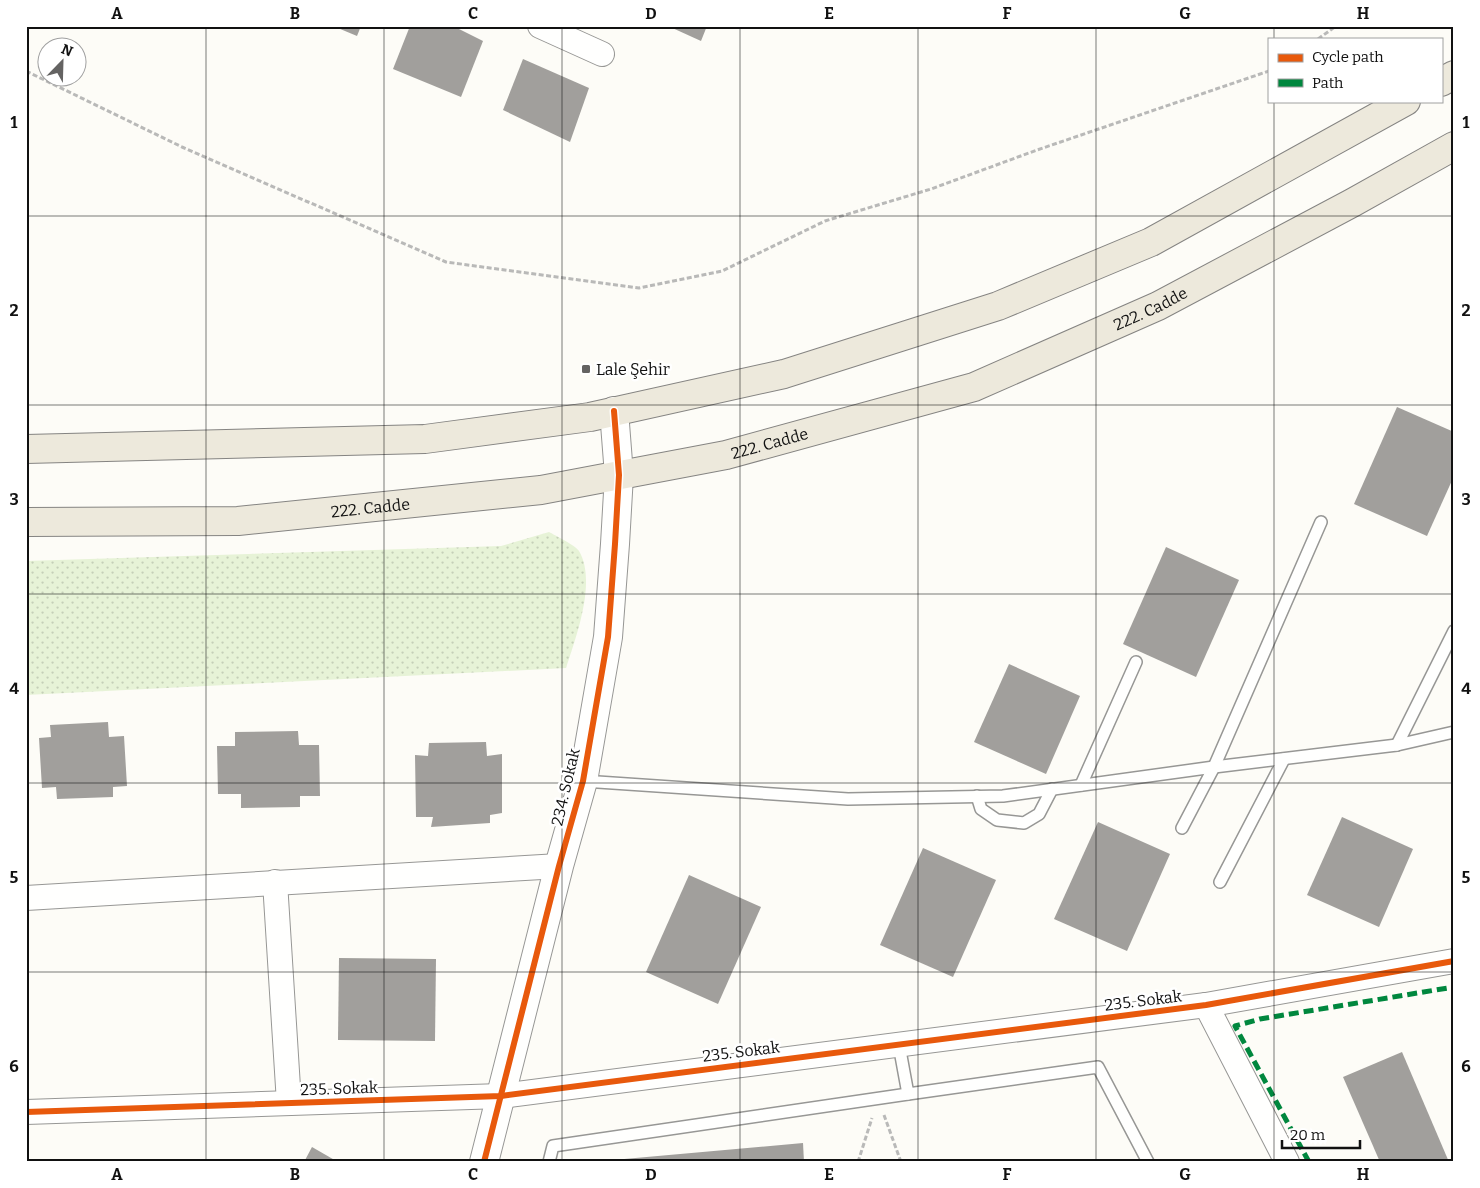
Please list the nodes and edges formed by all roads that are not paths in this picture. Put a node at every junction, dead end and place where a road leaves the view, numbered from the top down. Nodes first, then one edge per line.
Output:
1 (540, 26) edge
2 (602, 54) dead end
3 (1454, 75) edge
4 (1442, 81) edge
5 (1404, 102) edge
6 (1454, 146) edge
7 (614, 411) junction
8 (26, 449) edge
9 (618, 475) junction
10 (26, 522) edge
11 (1321, 522) dead end
12 (1454, 631) edge
13 (1136, 662) dead end
14 (1454, 732) edge
15 (1397, 745) junction
16 (1284, 759) junction
17 (1214, 767) junction
18 (583, 781) junction
19 (1081, 785) junction
20 (1052, 789) junction
21 (977, 796) junction
22 (1182, 828) dead end
23 (559, 866) junction
24 (275, 882) junction
25 (1220, 882) dead end
26 (26, 898) edge
27 (1454, 961) edge
28 (1206, 1005) junction
29 (899, 1045) junction
30 (908, 1094) junction
31 (501, 1096) junction
32 (288, 1103) junction
33 (26, 1112) edge
34 (484, 1162) edge
35 (549, 1162) edge
36 (1148, 1162) edge
37 (1286, 1162) edge

1 - 2 street
3 - 4 main road
5 - 7 main road
6 - 9 main road, 222. Cadde
7 - 8 main road
7 - 9 street, 234. Sokak
9 - 10 main road, 222. Cadde
9 - 18 street, 234. Sokak
11 - 17 lane
12 - 15 lane
13 - 19 lane
14 - 15 lane
15 - 16 lane
16 - 17 lane
16 - 25 lane
17 - 19 lane
17 - 22 lane
18 - 21 lane
18 - 23 street, 234. Sokak
19 - 20 lane
20 - 21 lane
20 - 21 lane
23 - 24 street
23 - 31 street, 234. Sokak
24 - 26 street
24 - 32 street
27 - 28 street, 235. Sokak
28 - 29 street, 235. Sokak
28 - 37 street
29 - 30 lane
29 - 31 street, 235. Sokak
30 - 35 lane
30 - 36 lane
31 - 32 street, 235. Sokak
31 - 34 street, 234. Sokak
32 - 33 street, 235. Sokak

